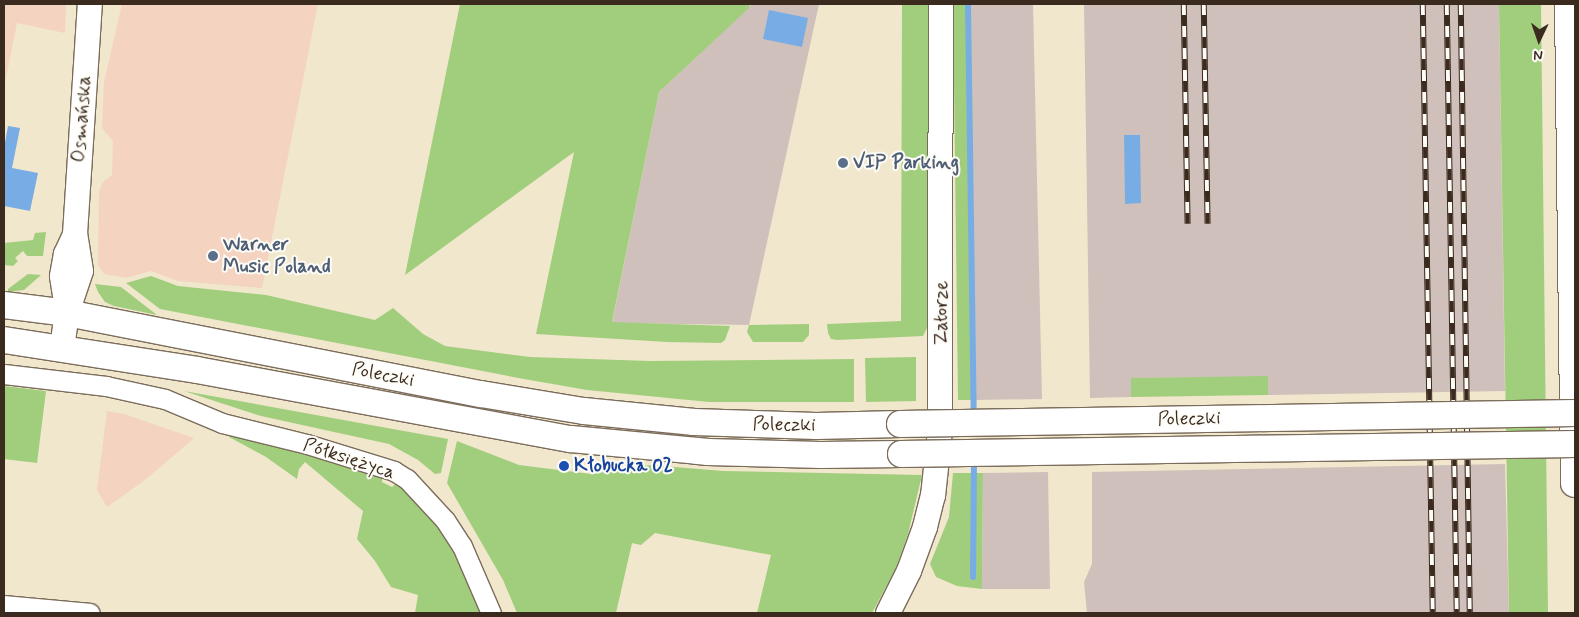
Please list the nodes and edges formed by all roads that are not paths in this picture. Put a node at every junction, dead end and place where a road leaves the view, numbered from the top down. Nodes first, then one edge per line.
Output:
1 (90, 4) edge
2 (941, 4) edge
3 (1569, 4) edge
4 (4, 305) edge
5 (67, 313) junction
6 (4, 340) edge
7 (62, 348) junction
8 (4, 374) edge
9 (1575, 412) edge
10 (1575, 444) edge
11 (1575, 483) edge
12 (4, 604) edge
13 (90, 613) edge
14 (491, 613) edge
15 (888, 613) edge

1 - 5 street, Osmańska
2 - 15 street, Zatorze
3 - 11 highway
4 - 5 main road, Poleczki
5 - 7 street, Osmańska
5 - 9 main road, Poleczki, bridge
6 - 7 main road, Poleczki
7 - 10 main road, Poleczki, bridge
8 - 14 street, Półksiężyca
12 - 13 street

